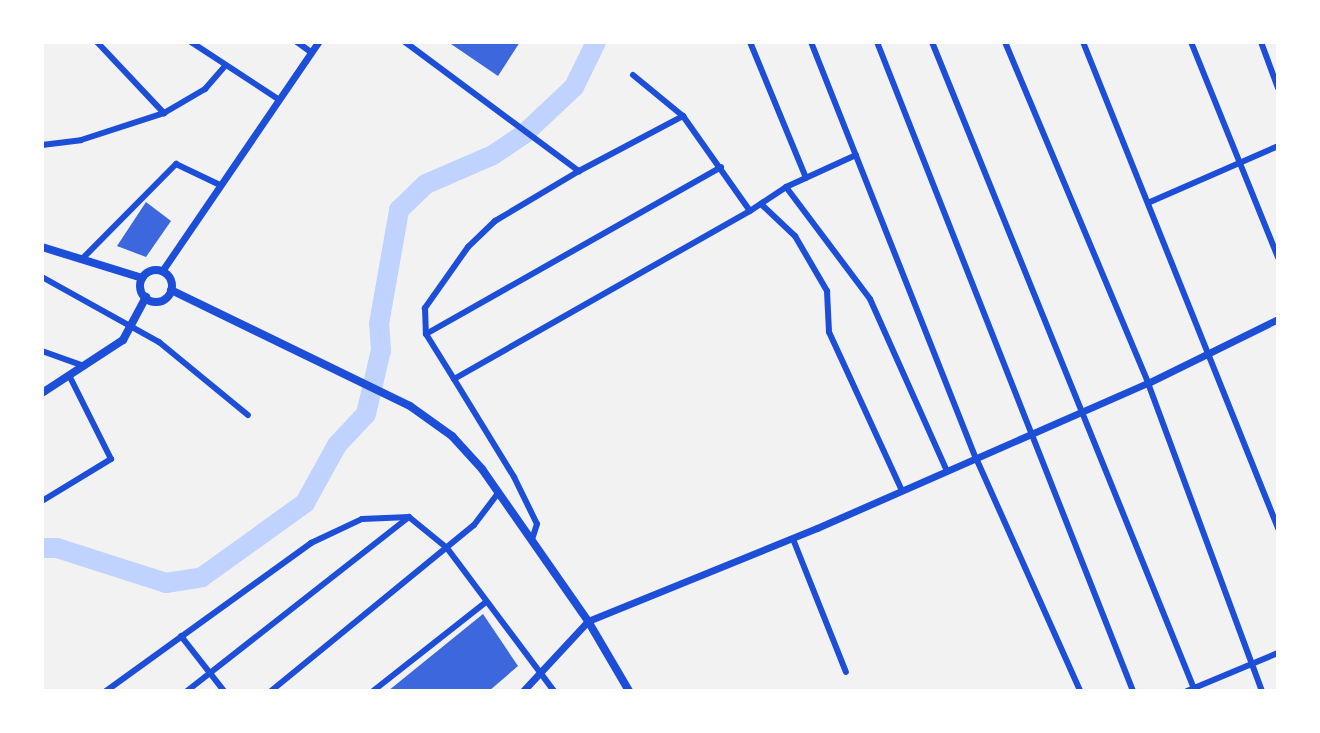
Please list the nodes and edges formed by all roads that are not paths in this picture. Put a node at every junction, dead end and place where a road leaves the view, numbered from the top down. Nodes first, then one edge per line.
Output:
1 (97, 42) edge
2 (191, 42) edge
3 (297, 42) edge
4 (318, 42) edge
5 (405, 42) edge
6 (750, 42) edge
7 (811, 42) edge
8 (877, 42) edge
9 (932, 42) edge
10 (1005, 42) edge
11 (1083, 42) edge
12 (1191, 42) edge
13 (1261, 42) edge
14 (311, 52) junction
15 (224, 67) junction
16 (633, 75) dead end
17 (1278, 88) edge
18 (278, 99) junction
19 (164, 113) junction
20 (683, 116) junction
21 (42, 145) edge
22 (1278, 146) edge
23 (856, 155) junction
24 (1240, 163) junction
25 (721, 167) junction
26 (579, 171) junction
27 (806, 178) junction
28 (218, 184) junction
29 (786, 187) junction
30 (766, 200) junction
31 (1150, 202) junction
32 (750, 211) junction
33 (42, 247) edge
34 (1278, 257) edge
35 (82, 259) junction
36 (162, 271) junction
37 (42, 277) edge
38 (142, 278) junction
39 (171, 290) junction
40 (146, 297) junction
41 (1278, 319) edge
42 (134, 327) junction
43 (426, 334) junction
44 (42, 351) edge
45 (1210, 351) junction
46 (87, 367) junction
47 (70, 377) junction
48 (454, 379) junction
49 (1148, 383) junction
50 (42, 393) edge
51 (1081, 410) junction
52 (248, 415) dead end
53 (1032, 432) junction
54 (976, 458) junction
55 (947, 471) junction
56 (902, 491) junction
57 (499, 492) junction
58 (42, 501) edge
59 (409, 517) junction
60 (1278, 528) edge
61 (532, 539) junction
62 (793, 539) junction
63 (447, 548) junction
64 (486, 602) junction
65 (588, 621) junction
66 (181, 636) junction
67 (1278, 653) edge
68 (1251, 665) junction
69 (535, 672) junction
70 (846, 672) dead end
71 (210, 673) junction
72 (1192, 690) edge
73 (106, 691) edge
74 (187, 691) edge
75 (224, 691) edge
76 (271, 691) edge
77 (373, 691) edge
78 (523, 691) edge
79 (554, 691) edge
80 (629, 691) edge
81 (1080, 691) edge
82 (1133, 691) edge
83 (1262, 691) edge

1 - 19 street
2 - 15 street
3 - 14 street
4 - 14 street
5 - 26 street
6 - 27 street
7 - 23 street
8 - 53 street
9 - 51 street
10 - 49 street
11 - 31 street
12 - 24 street
13 - 17 street
14 - 18 street
15 - 18 street
15 - 19 street
16 - 20 street
18 - 28 street
19 - 21 street
20 - 25 street
20 - 26 street
22 - 24 street
23 - 27 street
23 - 54 street
24 - 31 street
24 - 34 street
25 - 32 street
25 - 43 street
26 - 43 street
27 - 29 street
28 - 35 street
28 - 36 street
29 - 30 street
29 - 55 street
30 - 32 street
30 - 56 street
31 - 45 street
32 - 48 street
33 - 35 main road
35 - 38 main road
36 - 38 main road
36 - 39 main road
37 - 42 street
38 - 40 main road
39 - 40 main road
39 - 57 main road
40 - 42 main road
41 - 45 street
42 - 46 main road
42 - 52 street
43 - 48 street
44 - 46 street
45 - 49 street
45 - 60 street
46 - 47 main road
47 - 50 main road
47 - 58 street
48 - 61 street
49 - 51 street
49 - 68 street
51 - 53 street
51 - 72 street
53 - 54 street
53 - 82 street
54 - 55 street
54 - 81 street
55 - 56 street
56 - 62 street
57 - 61 main road
57 - 63 street
59 - 63 street
59 - 66 street
59 - 71 street
61 - 65 main road
62 - 65 street
62 - 70 street
63 - 64 street
63 - 76 street
64 - 69 street
64 - 77 street
65 - 69 street
65 - 80 main road
66 - 71 street
66 - 73 street
67 - 68 street
68 - 72 street
68 - 83 street
69 - 78 street
69 - 79 street
71 - 74 street
71 - 75 street

